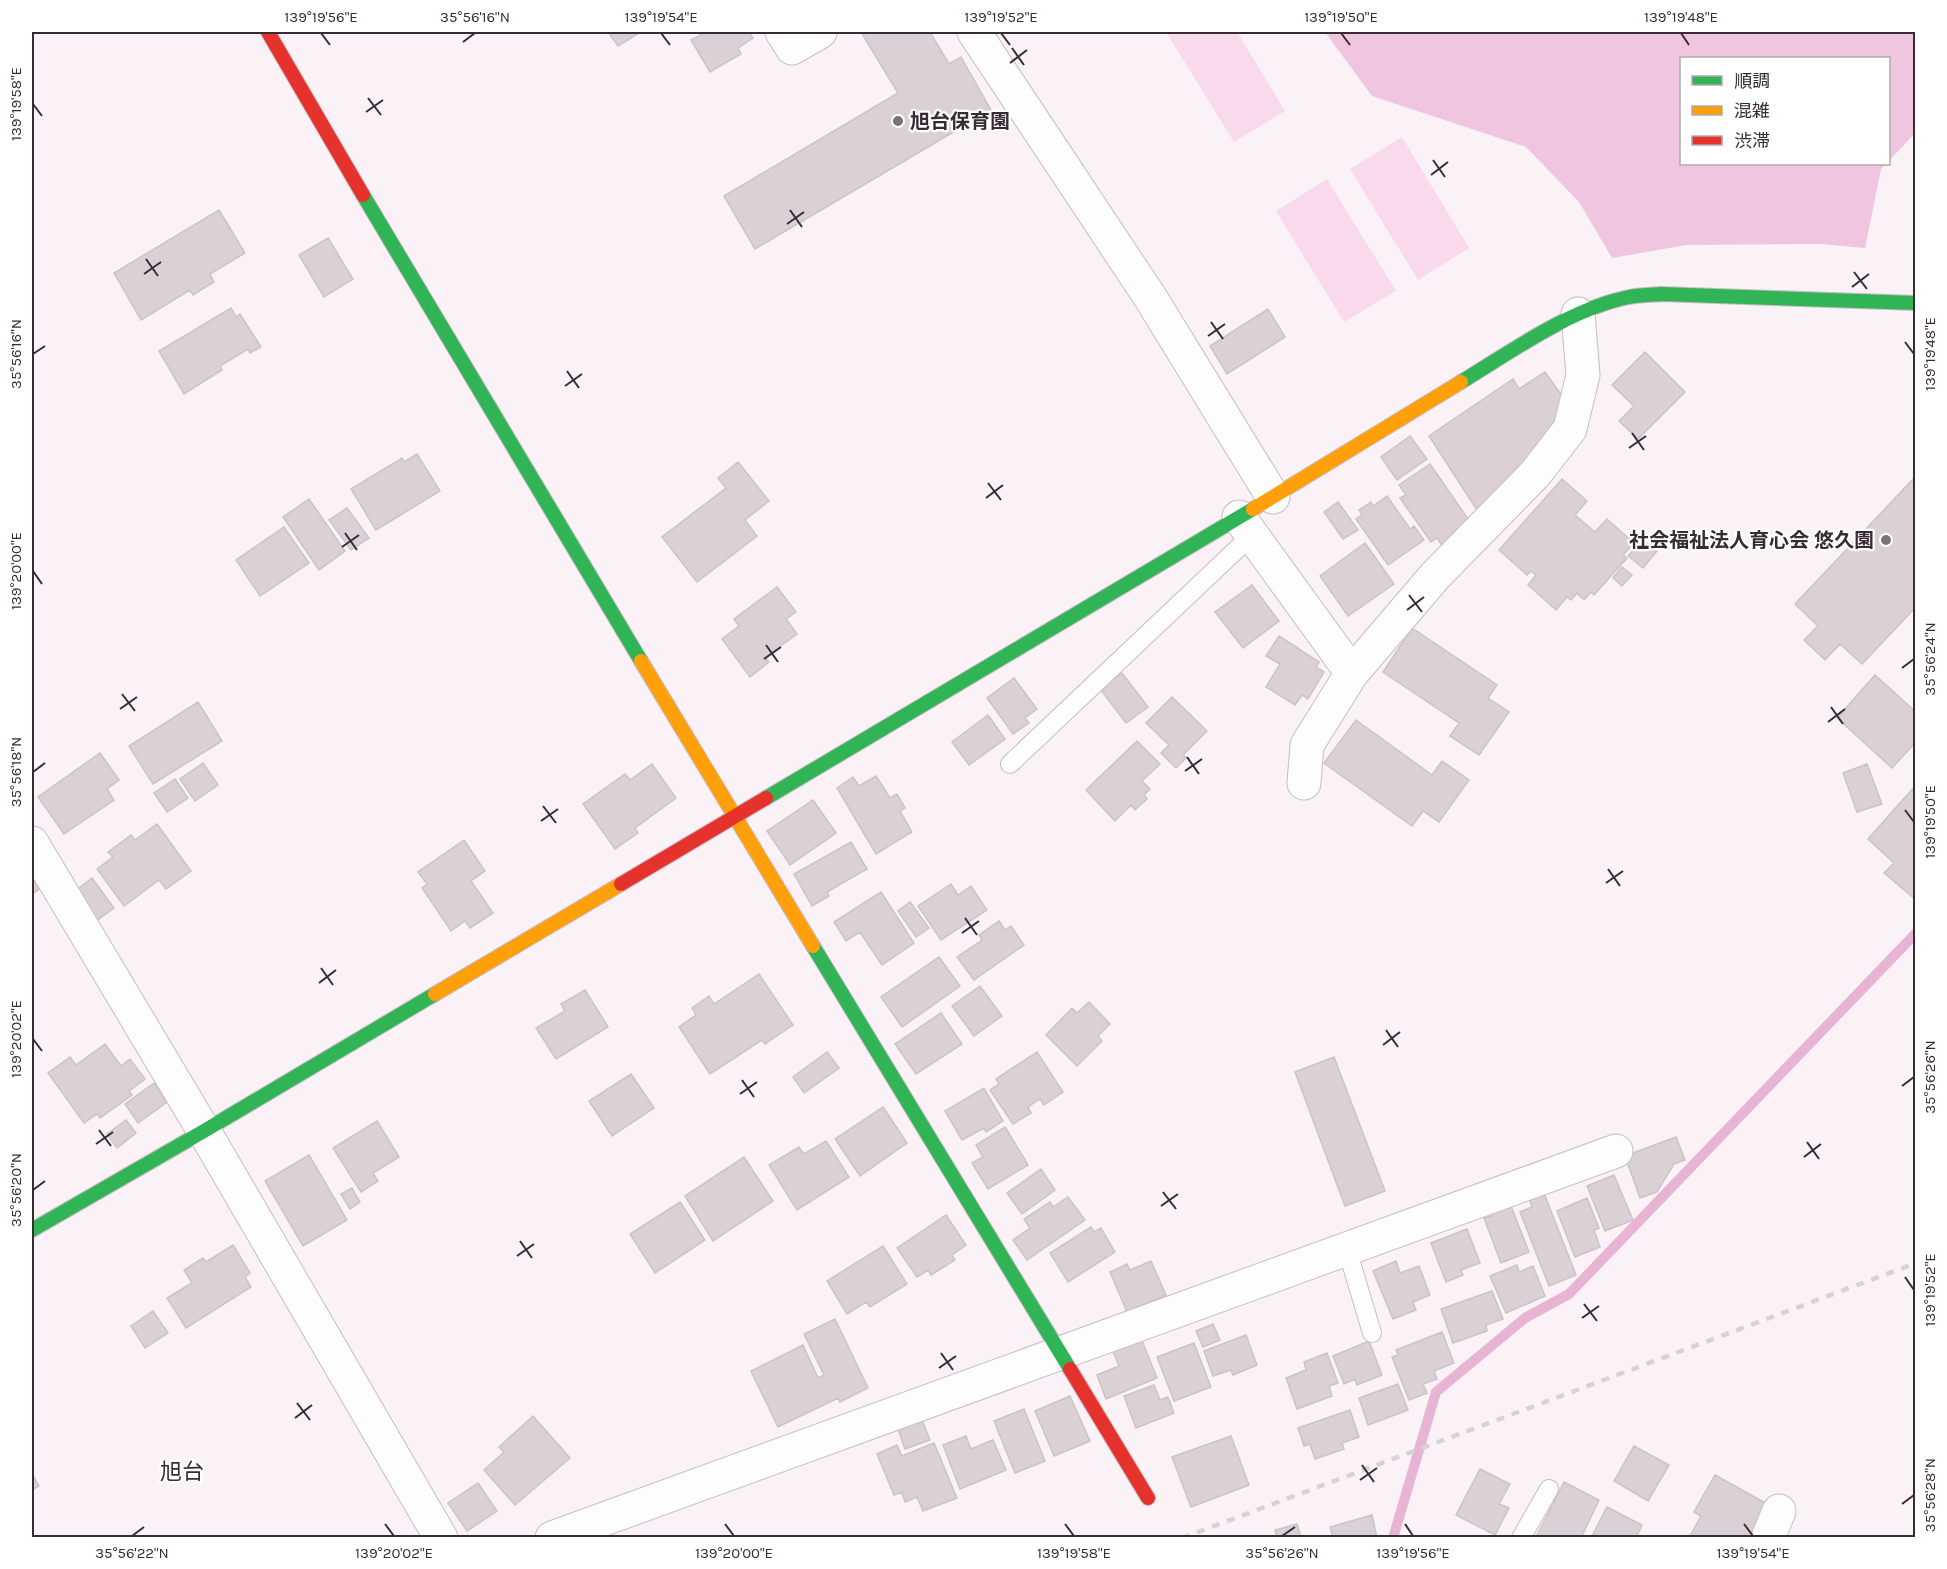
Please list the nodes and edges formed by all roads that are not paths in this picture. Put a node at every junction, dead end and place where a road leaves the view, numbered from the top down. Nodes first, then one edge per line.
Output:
1 (268, 32) edge
2 (782, 32) edge
3 (820, 32) edge
4 (974, 32) edge
5 (1916, 303) edge
6 (1578, 314) junction
7 (1273, 497) junction
8 (1246, 526) junction
9 (1352, 674) junction
10 (1010, 764) dead end
11 (1304, 783) dead end
12 (734, 816) junction
13 (32, 843) edge
14 (204, 1131) junction
15 (1616, 1151) dead end
16 (32, 1230) edge
17 (1347, 1249) junction
18 (1372, 1333) dead end
19 (1061, 1353) junction
20 (1549, 1489) dead end
21 (1148, 1498) dead end
22 (441, 1538) edge
23 (552, 1538) edge
24 (1521, 1538) edge

1 - 12 street
2 - 3 street
4 - 7 street
5 - 6 street
6 - 7 street
6 - 9 street
7 - 8 street
8 - 9 street
8 - 10 lane
8 - 12 street
9 - 11 street
12 - 14 street
12 - 19 street
13 - 14 street
14 - 16 street
14 - 22 street
15 - 17 street
17 - 18 lane
17 - 19 street
19 - 21 street
19 - 23 street
20 - 24 lane

